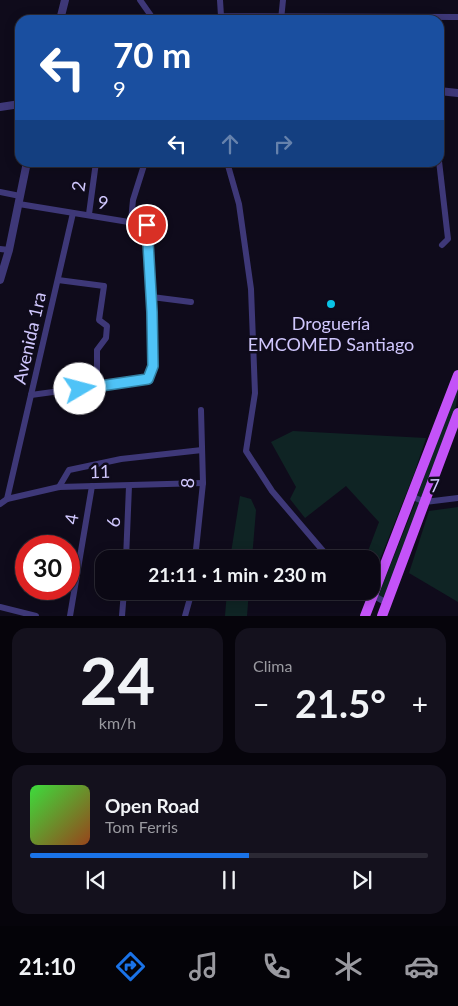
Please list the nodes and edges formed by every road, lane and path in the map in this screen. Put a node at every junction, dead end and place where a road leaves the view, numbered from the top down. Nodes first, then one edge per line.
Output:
1 (66, 0) edge
2 (140, 0) edge
3 (220, 0) edge
4 (283, 0) edge
5 (62, 15) edge
6 (150, 15) edge
7 (221, 15) edge
8 (282, 15) edge
9 (444, 17) edge
10 (458, 17) edge
11 (444, 92) edge
12 (458, 93) edge
13 (15, 105) edge
14 (0, 107) edge
15 (26, 167) edge
16 (95, 167) edge
17 (143, 167) edge
18 (228, 167) edge
19 (440, 167) edge
20 (0, 192) edge
21 (20, 196) junction
22 (18, 204) junction
23 (73, 213) junction
24 (89, 214) junction
25 (131, 221) junction
26 (442, 245) dead end
27 (0, 249) edge
28 (9, 250) junction
29 (0, 280) edge
30 (58, 280) junction
31 (152, 297) junction
32 (191, 302) dead end
33 (458, 375) edge
34 (97, 386) junction
35 (30, 395) junction
36 (200, 410) dead end
37 (458, 413) edge
38 (202, 450) junction
39 (203, 482) junction
40 (92, 486) junction
41 (129, 486) junction
42 (59, 487) junction
43 (413, 497) junction
44 (458, 498) edge
45 (7, 499) junction
46 (425, 502) junction
47 (0, 504) edge
48 (126, 550) edge
49 (196, 550) edge
50 (322, 550) edge
51 (380, 570) edge
52 (123, 600) edge
53 (189, 600) edge
54 (368, 600) edge
55 (380, 600) edge
56 (387, 603) junction
57 (0, 607) edge
58 (36, 616) edge
59 (70, 616) edge
60 (122, 616) edge
61 (185, 616) edge
62 (365, 616) edge
63 (382, 616) edge

1 - 5 street
2 - 6 street
3 - 7 street
4 - 8 street
9 - 10 street
11 - 12 street
13 - 14 street
15 - 21 street
16 - 24 street, 2
17 - 25 street
18 - 50 street
19 - 26 street
20 - 21 street
21 - 22 street
22 - 23 street, 9
22 - 28 street
23 - 24 street, 9
23 - 30 street, Avenida 1ra
24 - 25 street, 9
25 - 31 street, 9
27 - 28 street
28 - 29 street
30 - 34 street
30 - 35 street, Avenida 1ra
31 - 32 street
31 - 34 street, 9
33 - 43 main road
34 - 35 street
35 - 45 street, Avenida 1ra
36 - 38 street, 8
37 - 46 main road
38 - 39 street, 8
38 - 42 street
39 - 41 street, 11
39 - 49 street, 8
40 - 41 street, 11
40 - 42 street, 11
40 - 59 street, 4
41 - 48 street, 6
42 - 45 street, 11
43 - 46 street, 7
43 - 51 main road
44 - 46 street, 7
45 - 47 street, 11
46 - 56 main road
52 - 60 street
53 - 61 street
54 - 62 main road
55 - 56 street
56 - 63 main road
57 - 58 street

